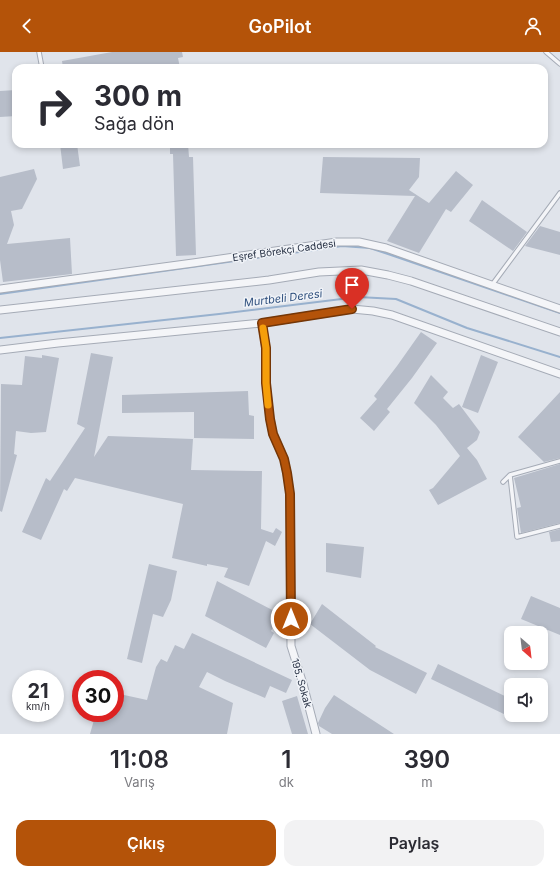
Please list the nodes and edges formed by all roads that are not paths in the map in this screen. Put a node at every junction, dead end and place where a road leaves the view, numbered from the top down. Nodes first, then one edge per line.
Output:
1 (39, 52) edge
2 (546, 52) edge
3 (41, 64) edge
4 (560, 64) edge
5 (560, 193) edge
6 (492, 285) junction
7 (0, 288) edge
8 (560, 309) edge
9 (0, 310) edge
10 (262, 323) junction
11 (560, 332) edge
12 (0, 350) edge
13 (560, 374) edge
14 (560, 461) edge
15 (510, 475) junction
16 (504, 482) dead end
17 (560, 526) edge
18 (316, 734) edge

1 - 3 lane
2 - 4 lane
5 - 6 lane
6 - 7 street, Eşref Börekçi Caddesi
6 - 8 street, Eşref Börekçi Caddesi
9 - 11 street
10 - 12 street
10 - 13 street
10 - 18 street, 195. Sokak
14 - 15 lane
15 - 16 lane
15 - 17 lane

